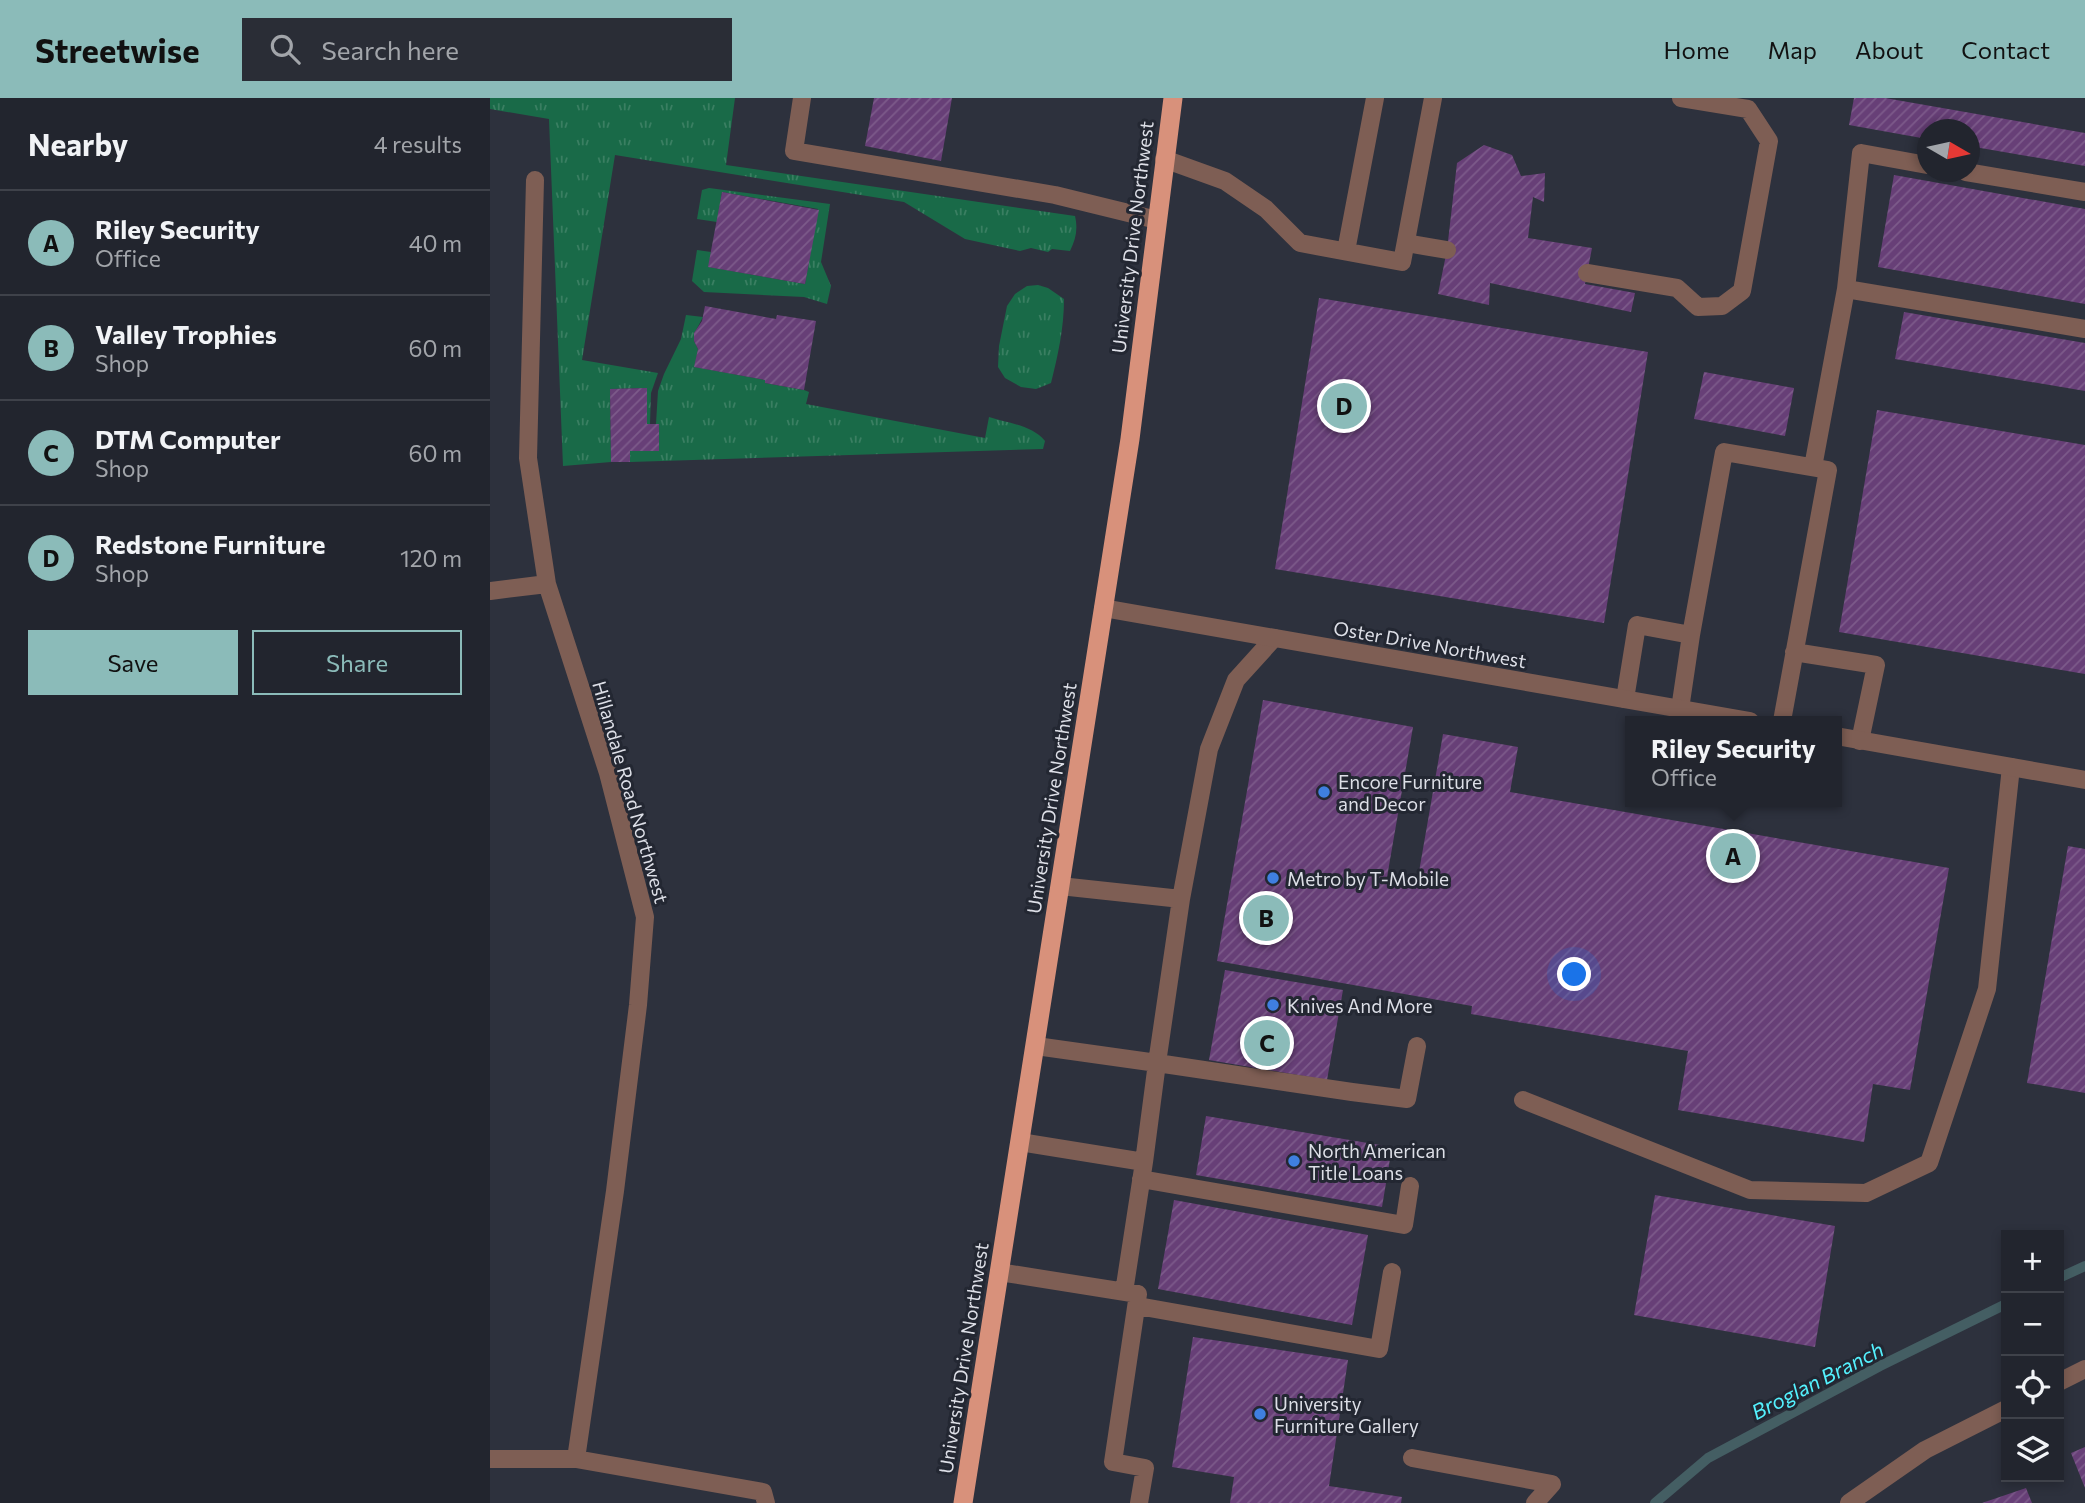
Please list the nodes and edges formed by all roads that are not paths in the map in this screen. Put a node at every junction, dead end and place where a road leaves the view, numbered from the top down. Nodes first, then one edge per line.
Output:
1 (802, 98) edge
2 (1173, 98) edge
3 (1375, 98) edge
4 (1433, 98) edge
5 (1681, 98) edge
6 (1164, 159) junction
7 (1917, 163) edge
8 (1980, 174) edge
9 (535, 180) dead end
10 (2085, 192) edge
11 (1157, 220) junction
12 (1406, 243) junction
13 (1447, 250) dead end
14 (1346, 251) junction
15 (1587, 273) dead end
16 (1846, 289) junction
17 (2085, 329) edge
18 (1813, 467) junction
19 (547, 584) junction
20 (490, 591) edge
21 (1103, 608) junction
22 (1691, 635) junction
23 (1274, 638) junction
24 (1794, 652) junction
25 (1625, 699) junction
26 (1680, 709) junction
27 (1721, 716) edge
28 (1783, 716) edge
29 (1842, 737) edge
30 (1860, 741) junction
31 (2011, 767) junction
32 (2085, 780) edge
33 (1060, 886) junction
34 (1181, 899) junction
35 (1036, 1046) junction
36 (1417, 1046) dead end
37 (1157, 1063) junction
38 (1523, 1100) dead end
39 (1020, 1142) junction
40 (1142, 1170) junction
41 (1410, 1186) dead end
42 (999, 1272) junction
43 (1392, 1272) dead end
44 (1124, 1292) junction
45 (1138, 1306) junction
46 (2085, 1369) edge
47 (2064, 1380) edge
48 (2001, 1412) edge
49 (1412, 1458) dead end
50 (490, 1459) edge
51 (576, 1459) junction
52 (766, 1503) edge
53 (963, 1503) edge
54 (1139, 1503) edge
55 (1535, 1503) edge
56 (1849, 1503) edge

1 - 11 street
2 - 6 highway, University Drive Northwest
3 - 14 street
4 - 12 street
5 - 15 street
6 - 11 highway, University Drive Northwest
6 - 14 street
7 - 16 street
8 - 10 street
9 - 19 street, Hillandale Road Northwest
11 - 21 highway, University Drive Northwest
12 - 13 street
12 - 14 street
16 - 17 street
16 - 18 street
18 - 22 street
18 - 24 street
19 - 20 street
19 - 51 street, Hillandale Road Northwest
21 - 23 street, Oster Drive Northwest
21 - 33 highway, University Drive Northwest
22 - 25 street
22 - 26 street
23 - 25 street, Oster Drive Northwest
23 - 34 street
24 - 28 street
24 - 30 street
25 - 26 street, Oster Drive Northwest
26 - 27 street, Oster Drive Northwest
29 - 30 street
30 - 31 street
31 - 32 street
31 - 38 street
33 - 34 street
33 - 35 highway, University Drive Northwest
34 - 37 street
35 - 37 street
35 - 39 highway, University Drive Northwest
36 - 37 street
37 - 40 street
39 - 40 street
39 - 42 highway, University Drive Northwest
40 - 41 street
40 - 44 street
42 - 44 street
42 - 53 highway, University Drive Northwest
43 - 45 street
44 - 45 street
45 - 54 street
46 - 47 street
48 - 56 street
49 - 55 street
50 - 51 street
51 - 52 street

